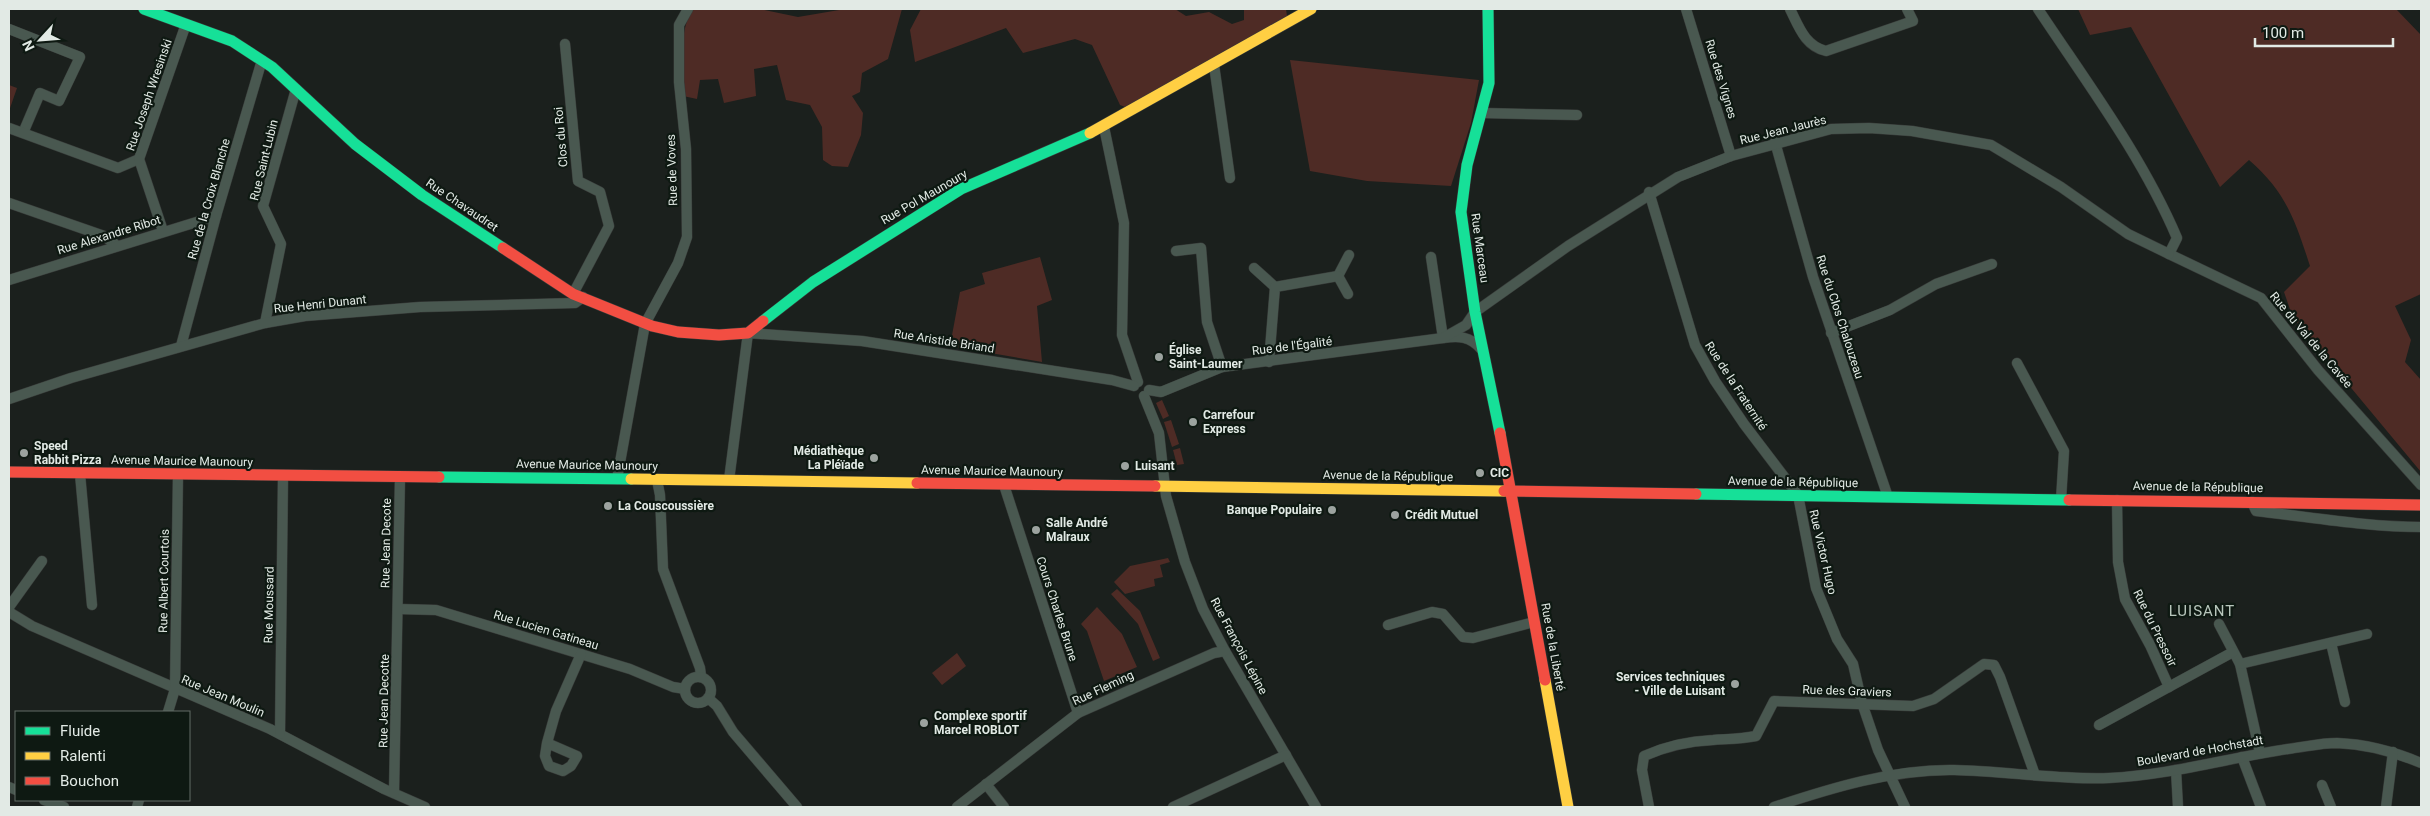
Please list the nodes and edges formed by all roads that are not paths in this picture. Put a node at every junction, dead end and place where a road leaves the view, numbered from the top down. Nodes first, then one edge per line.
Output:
1 (144, 9) edge
2 (688, 9) edge
3 (1312, 9) edge
4 (1488, 9) edge
5 (1686, 9) edge
6 (1790, 9) edge
7 (1907, 9) edge
8 (2038, 9) edge
9 (190, 26) junction
10 (9, 29) edge
11 (565, 44) dead end
12 (262, 60) junction
13 (1214, 65) junction
14 (296, 89) junction
15 (1482, 113) junction
16 (1577, 115) dead end
17 (1104, 127) junction
18 (9, 128) edge
19 (23, 133) junction
20 (1775, 142) junction
21 (1731, 156) junction
22 (140, 159) junction
23 (1230, 178) dead end
24 (1649, 192) junction
25 (9, 203) edge
26 (216, 216) junction
27 (163, 231) junction
28 (116, 246) junction
29 (1176, 252) dead end
30 (2169, 254) junction
31 (1349, 255) dead end
32 (1431, 257) dead end
33 (1992, 264) dead end
34 (1254, 268) dead end
35 (1338, 276) junction
36 (9, 280) edge
37 (1275, 287) junction
38 (1348, 294) dead end
39 (578, 296) junction
40 (1476, 312) junction
41 (265, 323) junction
42 (645, 324) junction
43 (748, 333) junction
44 (1832, 333) junction
45 (1443, 338) junction
46 (181, 346) junction
47 (1484, 352) junction
48 (1269, 362) junction
49 (2017, 363) dead end
50 (1222, 367) junction
51 (1136, 384) junction
52 (1146, 393) junction
53 (9, 399) edge
54 (9, 472) edge
55 (80, 474) junction
56 (178, 474) junction
57 (283, 476) junction
58 (400, 477) junction
59 (616, 479) junction
60 (656, 480) junction
61 (729, 480) junction
62 (1004, 485) junction
63 (2421, 485) edge
64 (1165, 487) junction
65 (1512, 492) junction
66 (1798, 496) junction
67 (1888, 497) junction
68 (2061, 500) junction
69 (2117, 500) junction
70 (2252, 502) junction
71 (2421, 504) edge
72 (2421, 527) edge
73 (42, 560) dead end
74 (92, 605) dead end
75 (9, 607) edge
76 (398, 609) junction
77 (9, 612) edge
78 (1534, 622) junction
79 (2220, 624) dead end
80 (1388, 625) dead end
81 (2367, 634) dead end
82 (2331, 643) junction
83 (1225, 651) junction
84 (2233, 652) junction
85 (581, 654) junction
86 (2240, 664) junction
87 (701, 676) junction
88 (2169, 687) junction
89 (175, 689) junction
90 (684, 689) junction
91 (708, 698) junction
92 (2346, 702) dead end
93 (1862, 704) junction
94 (168, 711) edge
95 (1078, 712) junction
96 (2099, 725) dead end
97 (280, 734) junction
98 (547, 743) dead end
99 (2393, 752) junction
100 (2260, 753) junction
101 (1286, 755) junction
102 (2242, 757) junction
103 (2421, 762) edge
104 (2176, 770) junction
105 (1890, 775) junction
106 (2035, 775) junction
107 (986, 784) junction
108 (2322, 785) dead end
109 (394, 793) junction
110 (47, 801) edge
111 (1178, 806) edge
112 (64, 807) edge
113 (425, 807) edge
114 (797, 807) edge
115 (957, 807) edge
116 (1004, 807) edge
117 (1316, 807) edge
118 (1568, 807) edge
119 (1649, 807) edge
120 (1774, 807) edge
121 (1905, 807) edge
122 (2178, 807) edge
123 (2261, 807) edge
124 (2331, 807) edge
125 (2386, 807) edge

1 - 9 main road, Rue Chavaudret
2 - 42 street, Rue de Voves
3 - 13 main road, Rue Pol Maunoury
4 - 15 main road, Rue Marceau
5 - 21 street, Rue des Vignes
6 - 7 street
8 - 30 street
9 - 12 main road, Rue Chavaudret
9 - 22 street, Rue Joseph Wresinski
10 - 19 street
11 - 39 street, Clos du Roi
12 - 14 main road, Rue Chavaudret
12 - 26 street, Rue de la Croix Blanche
13 - 17 main road, Rue Pol Maunoury
13 - 23 street
14 - 39 main road, Rue Chavaudret
14 - 41 street, Rue Saint-Lubin
15 - 16 street
15 - 40 main road, Rue Marceau
17 - 43 main road, Rue Pol Maunoury
17 - 51 street
18 - 19 street
19 - 22 street
20 - 21 street, Rue Jean Jaurès
20 - 30 street, Rue Jean Jaurès
20 - 44 street, Rue du Clos Chalouzeau
21 - 24 street, Rue Jean Jaurès
22 - 27 street, Rue Joseph Wresinski
24 - 40 street, Rue Jean Jaurès
24 - 66 street, Rue de la Fraternité
25 - 28 street
26 - 27 street, Rue Alexandre Ribot
26 - 46 street, Rue de la Croix Blanche
27 - 28 street, Rue Alexandre Ribot
28 - 36 street, Rue Alexandre Ribot
29 - 50 street
30 - 63 street, Rue du Val de la Cavée
31 - 35 street
32 - 45 street
33 - 44 street
34 - 37 street
35 - 37 street
35 - 38 street
37 - 48 street
39 - 41 street, Rue Henri Dunant
39 - 42 main road, Rue Chavaudret
40 - 45 street, Rue de l'Égalité
40 - 47 main road, Rue Marceau
41 - 46 street, Rue Henri Dunant
42 - 43 main road, Rue Chavaudret
42 - 59 street, Rue de Voves
43 - 51 street, Rue Aristide Briand
43 - 61 street
44 - 67 street, Rue du Clos Chalouzeau
45 - 47 street, Rue de l'Égalité
45 - 48 street, Rue de l'Égalité
46 - 53 street, Rue Henri Dunant
47 - 65 main road, Rue Marceau
48 - 50 street, Rue de l'Égalité
49 - 68 street
50 - 52 street, Rue de l'Égalité
51 - 52 street
52 - 64 street, Rue François Lépine
54 - 55 main road, Avenue Maurice Maunoury
55 - 56 main road, Avenue Maurice Maunoury
55 - 74 street
56 - 57 main road, Avenue Maurice Maunoury
56 - 89 street, Rue Albert Courtois
57 - 58 main road, Avenue Maurice Maunoury
57 - 97 street, Rue Moussard
58 - 59 main road, Avenue Maurice Maunoury
58 - 76 street, Rue Jean Decote
59 - 60 main road, Avenue Maurice Maunoury
60 - 61 main road, Avenue Maurice Maunoury
60 - 87 street
61 - 62 main road, Avenue Maurice Maunoury
62 - 64 main road, Avenue Maurice Maunoury
62 - 95 street, Cours Charles Brune
64 - 65 main road, Avenue de la République
64 - 83 street, Rue François Lépine
65 - 66 main road, Avenue de la République
65 - 78 main road, Rue de la Liberté
66 - 67 main road, Avenue de la République
66 - 93 street, Rue Victor Hugo
67 - 68 main road, Avenue de la République
68 - 69 main road, Avenue de la République
69 - 70 main road, Avenue de la République
69 - 88 street, Rue du Pressoir
70 - 71 main road, Avenue de la République
70 - 72 street
73 - 75 street
76 - 85 street, Rue Lucien Gatineau
76 - 109 street, Rue Jean Decotte
77 - 89 street, Rue Jean Moulin
78 - 80 street
78 - 118 main road, Rue de la Liberté
79 - 84 street
81 - 82 street
82 - 86 street
82 - 92 street
83 - 95 street, Rue Fleming
83 - 101 street, Rue François Lépine
84 - 86 street
84 - 88 street
85 - 90 street, Rue Lucien Gatineau
85 - 98 street
86 - 100 street
87 - 90 street
87 - 91 street
88 - 96 street, Rue du Pressoir
89 - 94 street, Rue Albert Courtois
89 - 97 street, Rue Jean Moulin
90 - 91 street
91 - 114 street
93 - 105 street, Rue Victor Hugo
93 - 106 street, Rue des Graviers
93 - 119 street, Rue des Graviers
95 - 107 street, Rue Fleming
97 - 109 street, Rue Jean Moulin
99 - 100 street, Boulevard de Hochstadt
99 - 103 street, Boulevard de Hochstadt
99 - 125 street
100 - 102 street, Boulevard de Hochstadt
101 - 111 street
101 - 117 street, Rue François Lépine
102 - 104 street, Boulevard de Hochstadt
102 - 123 street
104 - 106 street, Boulevard de Hochstadt
104 - 122 street
105 - 106 street, Boulevard de Hochstadt
105 - 120 street, Boulevard de Hochstadt
105 - 121 street, Rue Victor Hugo
107 - 115 street, Rue Fleming
107 - 116 street
108 - 124 street
109 - 113 street, Rue Jean Moulin
110 - 112 street

